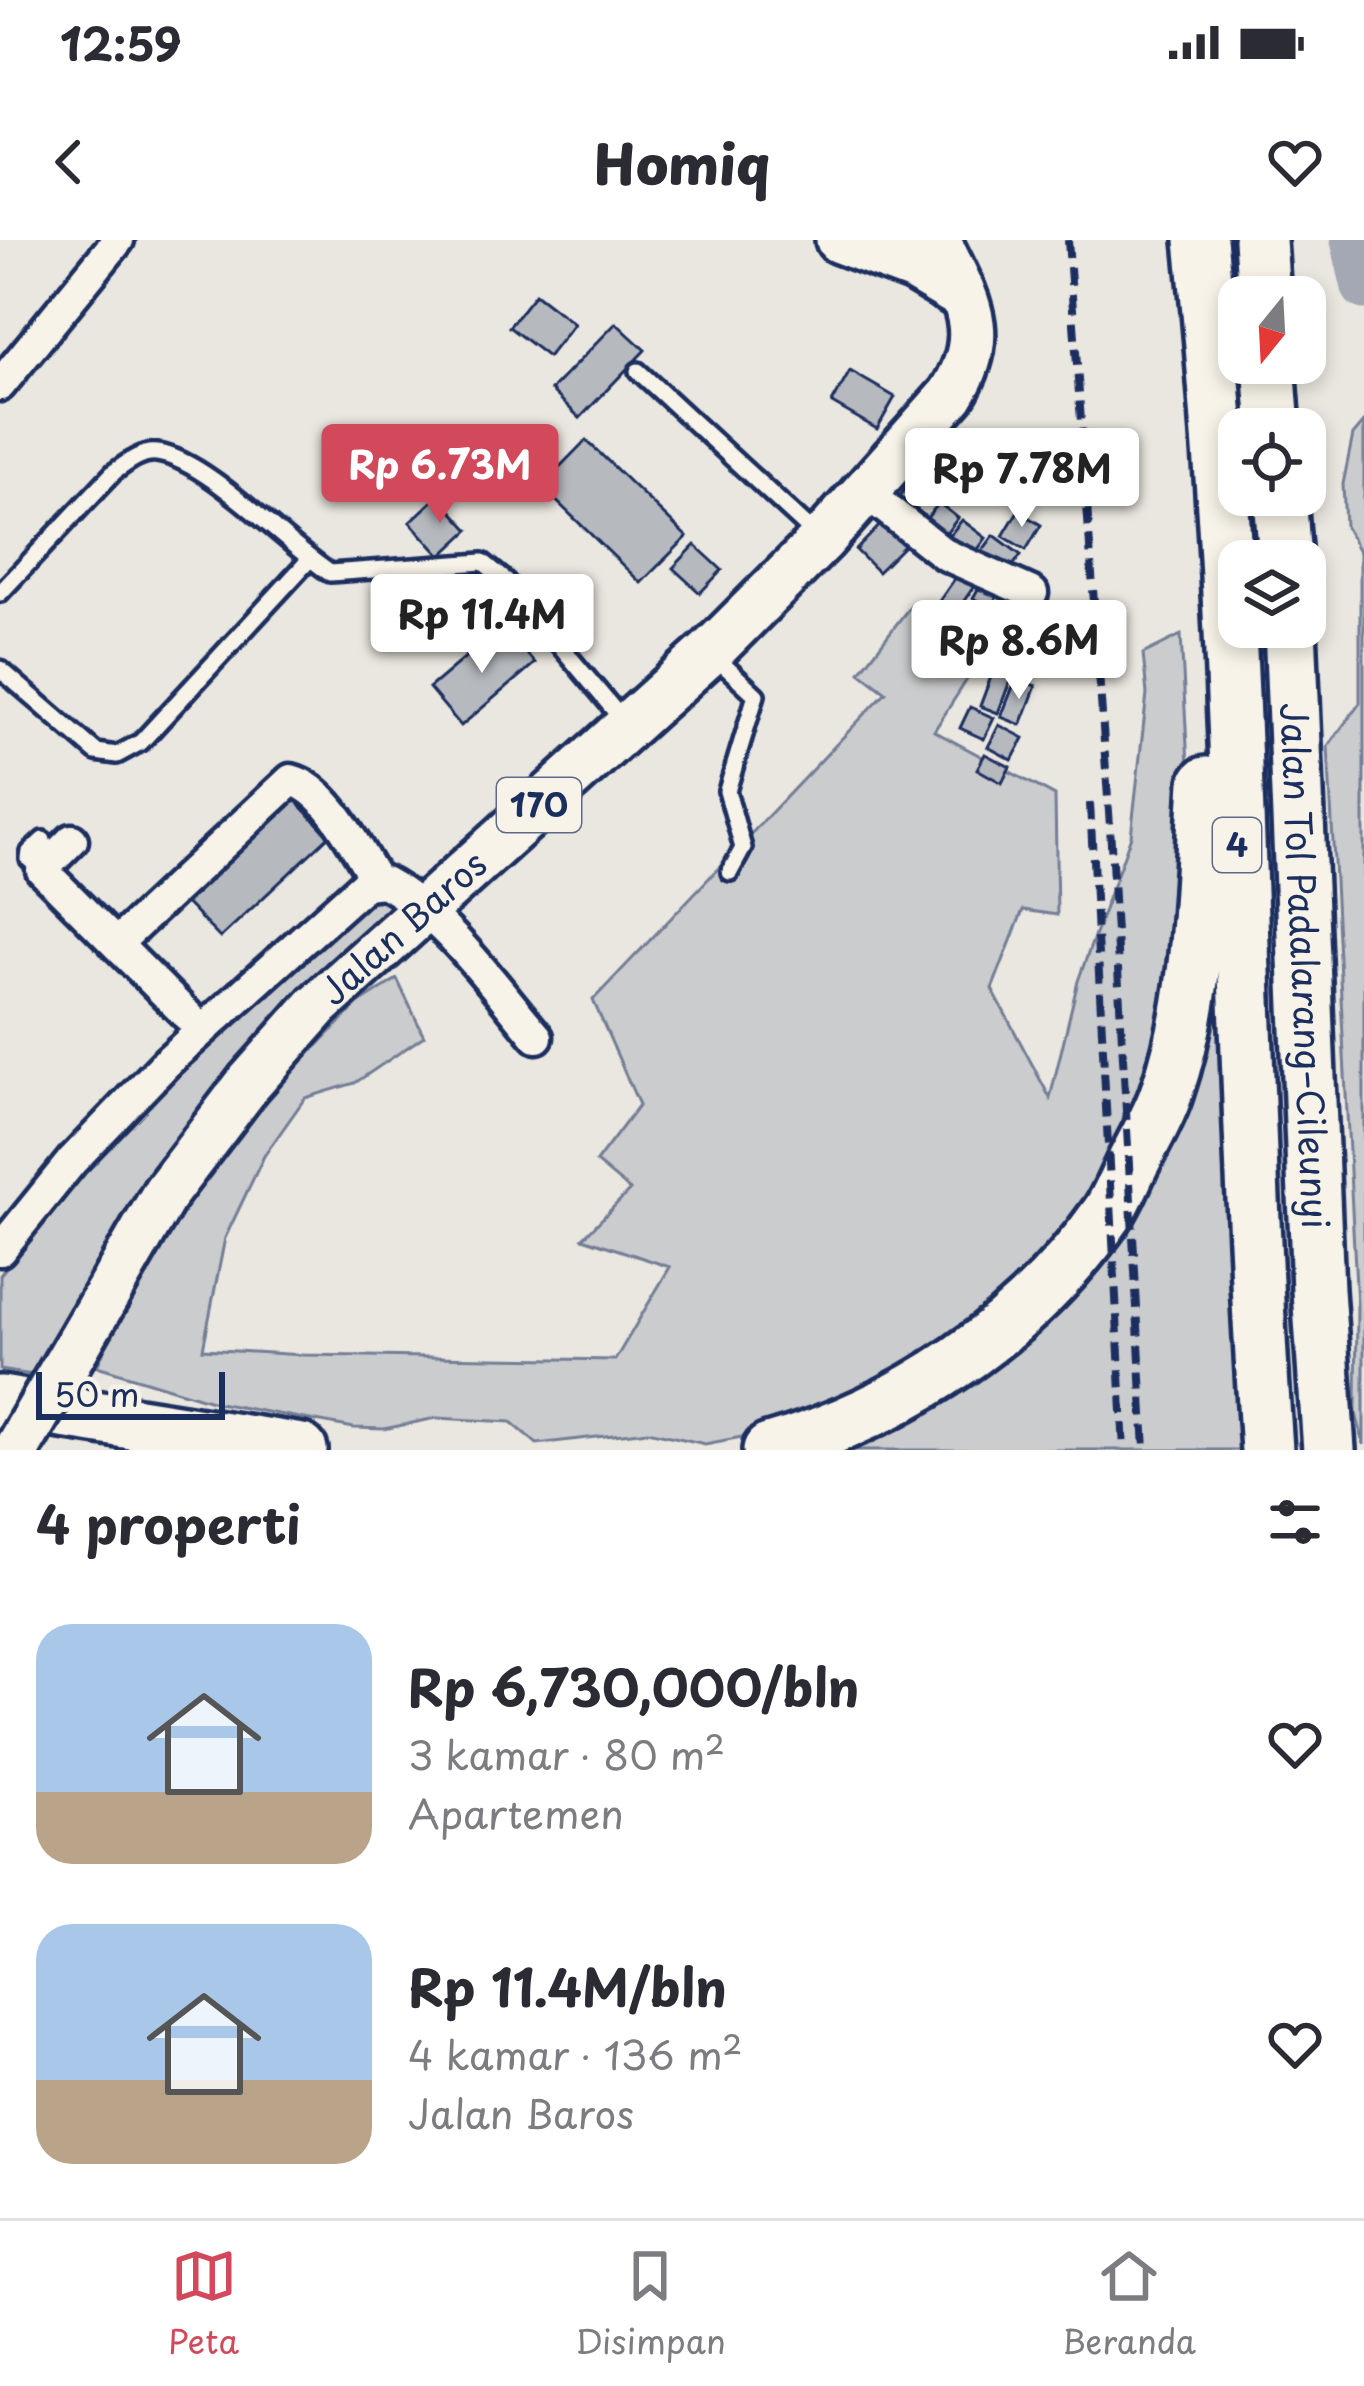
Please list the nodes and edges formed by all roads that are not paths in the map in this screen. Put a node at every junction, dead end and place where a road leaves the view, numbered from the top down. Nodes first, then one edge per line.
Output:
1 (118, 240) edge
2 (839, 240) edge
3 (937, 240) edge
4 (1201, 240) edge
5 (1260, 240) edge
6 (1263, 276) edge
7 (963, 297) junction
8 (638, 371) dead end
9 (0, 386) edge
10 (1218, 446) edge
11 (864, 491) junction
12 (1221, 516) edge
13 (1223, 516) edge
14 (822, 540) junction
15 (309, 560) junction
16 (0, 593) edge
17 (1032, 593) dead end
18 (1291, 648) edge
19 (710, 652) junction
20 (0, 669) edge
21 (628, 728) junction
22 (52, 850) dead end
23 (730, 872) dead end
24 (376, 880) junction
25 (421, 910) junction
26 (118, 942) junction
27 (202, 1030) junction
28 (536, 1037) dead end
29 (0, 1250) edge
30 (0, 1402) edge
31 (0, 1449) edge
32 (13, 1450) edge
33 (301, 1450) edge
34 (769, 1450) edge
35 (1267, 1450) edge
36 (1329, 1450) edge

1 - 9 street
2 - 7 main road
3 - 7 main road, Jalan Baros / 170
4 - 10 highway, Jalan Tol Padalarang–Cileunyi / 4
5 - 6 highway
7 - 11 main road, Jalan Baros / 170
8 - 14 lane
11 - 14 main road, Jalan Baros / 170
11 - 17 street
12 - 34 highway
13 - 35 highway, Jalan Tol Padalarang–Cileunyi / 4
14 - 19 main road, Jalan Baros / 170
15 - 16 lane
15 - 20 lane
15 - 21 lane
18 - 36 highway, Jalan Tol Padalarang–Cileunyi / 4
19 - 21 main road, Jalan Baros / 170
19 - 23 lane
21 - 25 main road, Jalan Baros / 170
22 - 26 street
24 - 25 street
24 - 26 street
24 - 27 street
25 - 28 street
25 - 32 main road, Jalan Baros / 170, bridge
26 - 27 street
27 - 29 street
30 - 33 highway
31 - 32 highway

